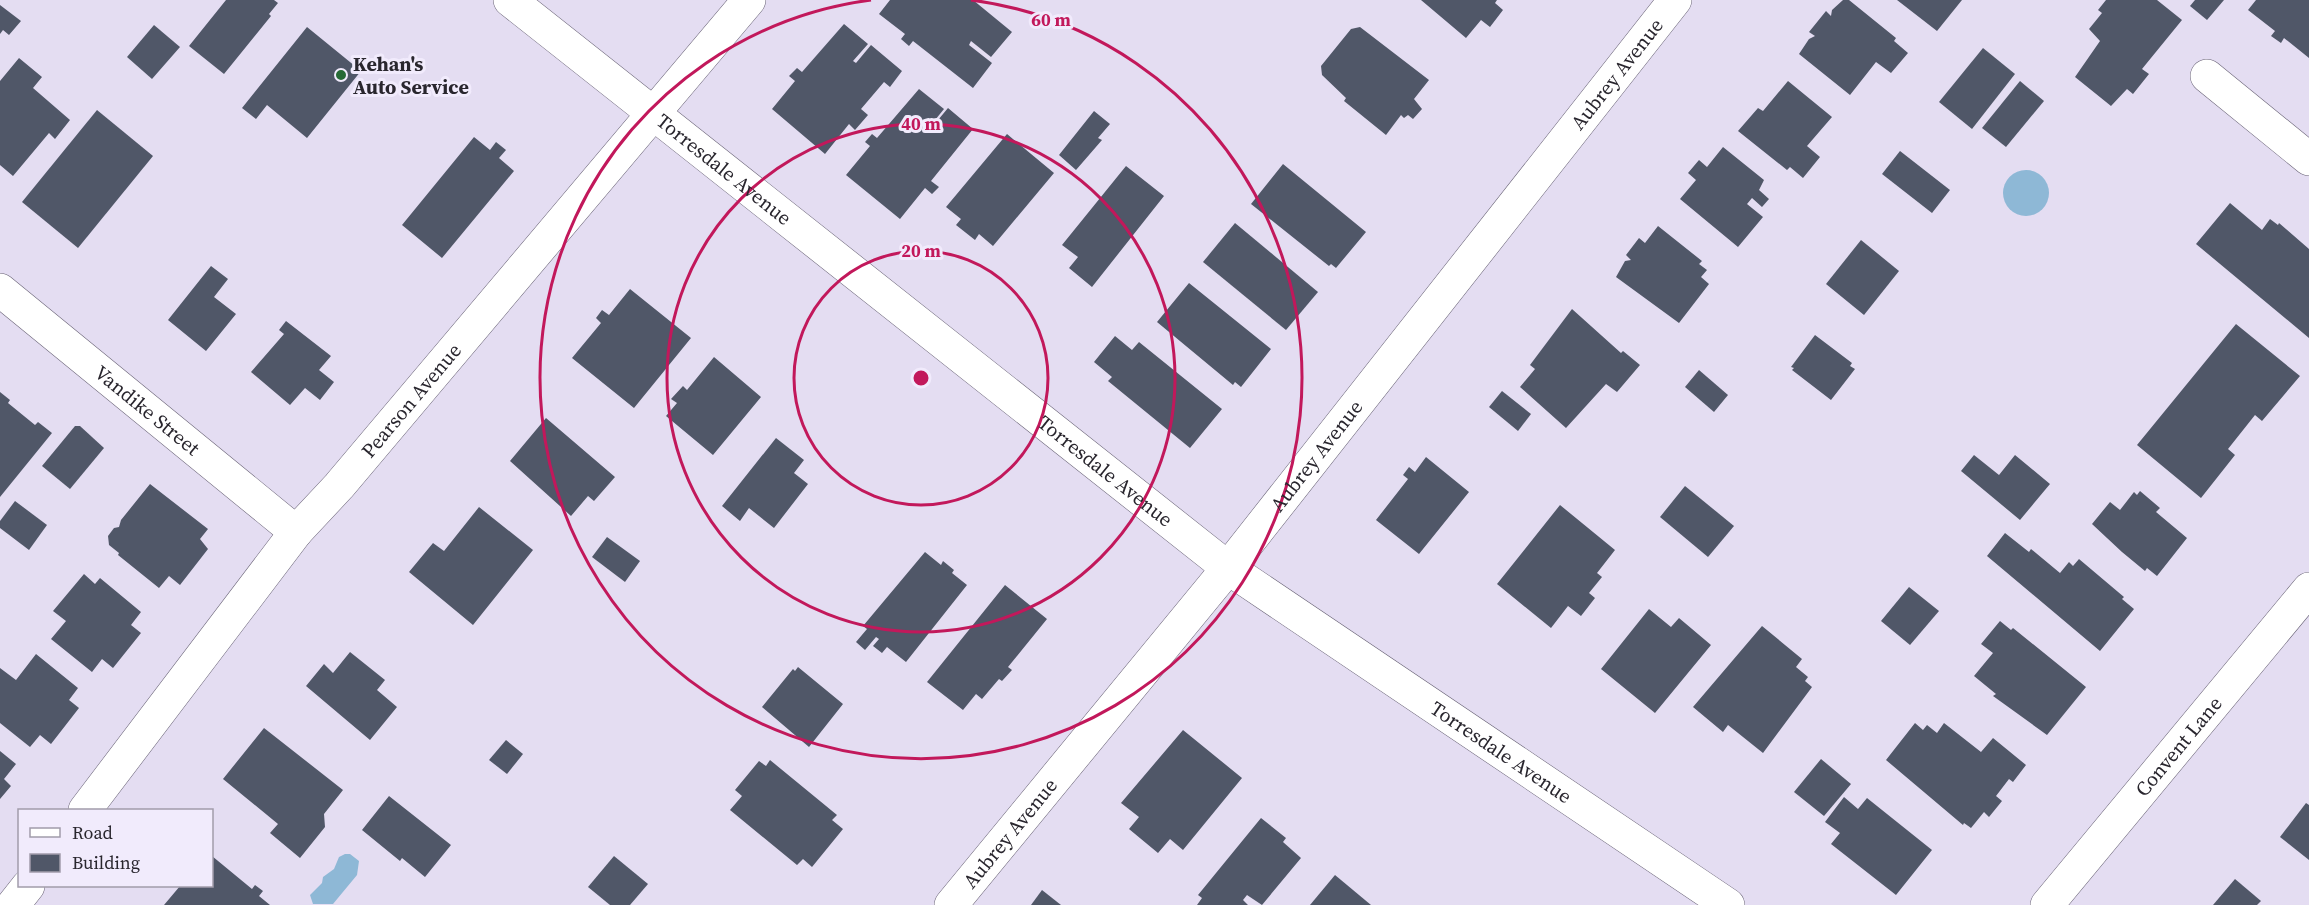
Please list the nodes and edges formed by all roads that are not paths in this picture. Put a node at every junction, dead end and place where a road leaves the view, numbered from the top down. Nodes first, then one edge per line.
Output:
1 (510, 0) edge
2 (750, 0) edge
3 (1675, 0) edge
4 (2207, 76) dead end
5 (653, 114) junction
6 (2309, 159) edge
7 (0, 290) edge
8 (296, 532) junction
9 (1228, 568) junction
10 (2309, 590) edge
11 (86, 809) edge
12 (26, 887) edge
13 (13, 905) edge
14 (951, 905) edge
15 (1728, 905) edge
16 (2047, 905) edge

1 - 5 street, Torresdale Avenue
2 - 5 street, Pearson Avenue
3 - 9 street, Aubrey Avenue
4 - 6 street
5 - 8 street, Pearson Avenue
5 - 9 street, Torresdale Avenue
7 - 8 street, Vandike Street
8 - 11 street, Pearson Avenue
9 - 14 street, Aubrey Avenue
9 - 15 street, Torresdale Avenue
10 - 16 street, Convent Lane
12 - 13 street

